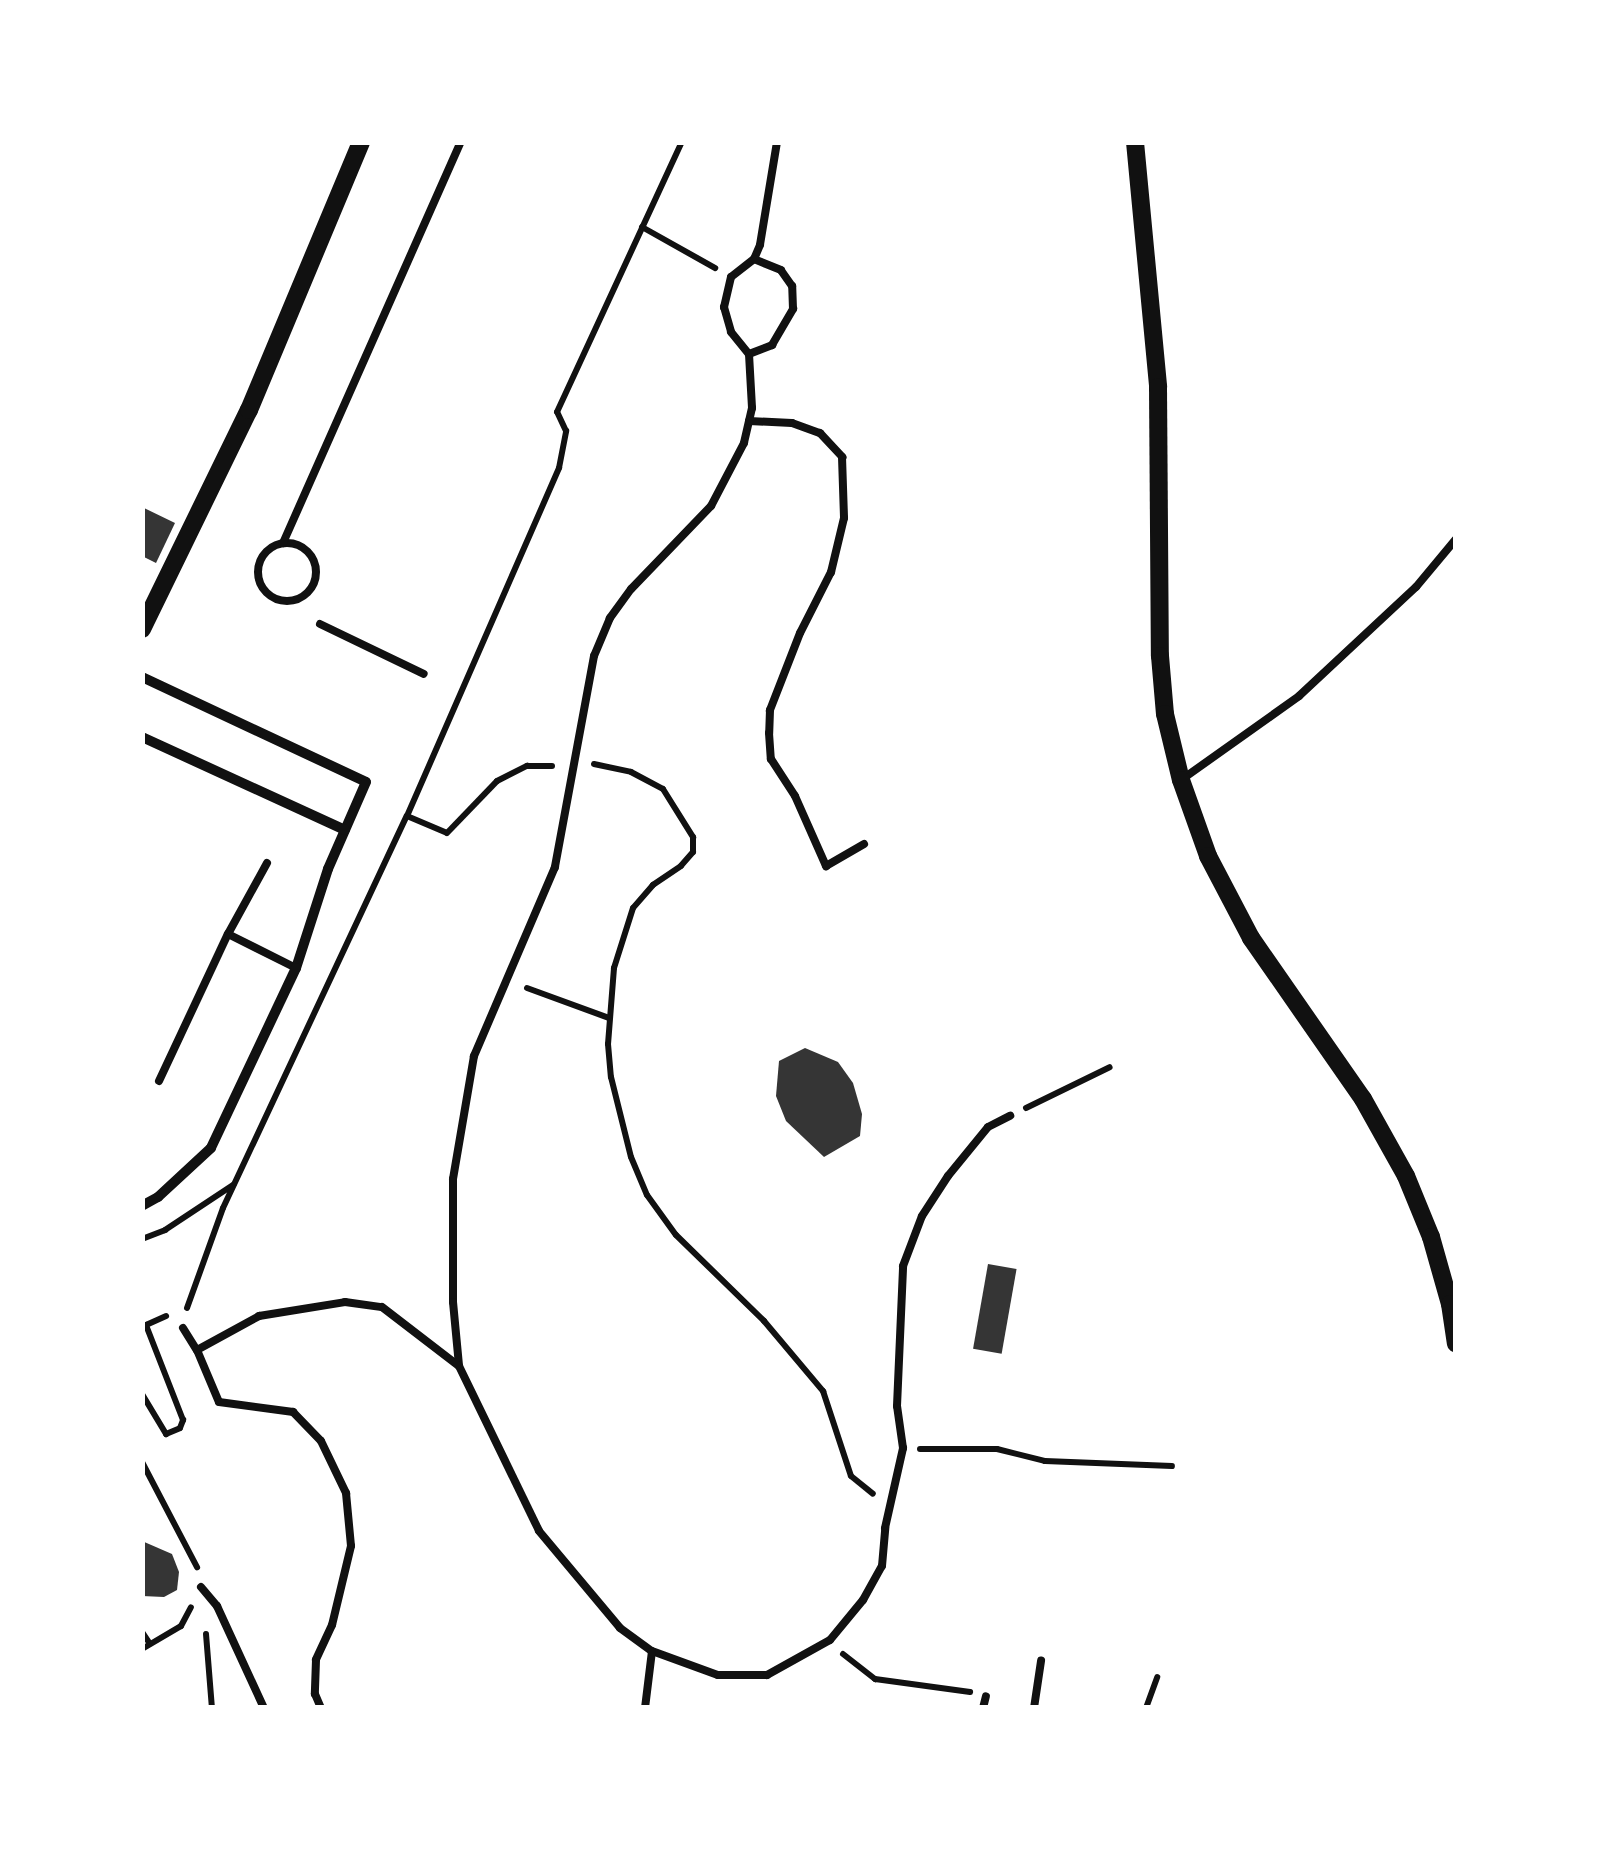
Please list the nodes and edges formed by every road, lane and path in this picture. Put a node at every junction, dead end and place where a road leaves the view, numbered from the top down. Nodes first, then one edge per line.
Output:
1 (361, 142) edge
2 (461, 142) edge
3 (682, 142) edge
4 (777, 142) edge
5 (1135, 142) edge
6 (642, 227) junction
7 (754, 259) junction
8 (731, 277) junction
9 (749, 354) junction
10 (749, 421) junction
11 (283, 543) junction
12 (1454, 544) edge
13 (320, 624) dead end
14 (142, 629) edge
15 (424, 674) dead end
16 (142, 676) edge
17 (142, 736) edge
18 (575, 765) junction
19 (1180, 780) junction
20 (407, 816) junction
21 (345, 830) junction
22 (864, 844) dead end
23 (267, 863) dead end
24 (228, 934) junction
25 (296, 968) junction
26 (507, 980) junction
27 (609, 1018) junction
28 (1110, 1067) dead end
29 (159, 1081) dead end
30 (1010, 1116) joint
31 (234, 1185) junction
32 (142, 1206) edge
33 (142, 1239) edge
34 (183, 1328) junction
35 (1456, 1344) edge
36 (198, 1350) junction
37 (460, 1366) junction
38 (142, 1394) edge
39 (903, 1448) junction
40 (142, 1462) edge
41 (1172, 1466) dead end
42 (892, 1502) junction
43 (201, 1587) junction
44 (142, 1632) edge
45 (206, 1633) dead end
46 (830, 1640) junction
47 (146, 1646) edge
48 (652, 1651) junction
49 (1042, 1660) dead end
50 (1158, 1677) dead end
51 (986, 1696) joint
52 (212, 1708) edge
53 (264, 1708) edge
54 (322, 1708) edge
55 (646, 1708) edge
56 (982, 1708) edge
57 (1034, 1708) edge
58 (1146, 1708) edge

1 - 14 street
2 - 11 lane
3 - 6 path
4 - 7 lane
5 - 19 street
6 - 8 path
6 - 20 path
7 - 8 lane
7 - 9 lane
8 - 9 lane
9 - 10 lane
10 - 18 lane
10 - 22 lane
11 - 11 lane
12 - 19 lane
13 - 15 lane
16 - 21 street
17 - 21 street
18 - 20 path
18 - 26 lane
18 - 27 path
19 - 35 street
20 - 31 path
21 - 25 street
23 - 24 lane
24 - 25 lane
24 - 29 lane
25 - 32 street
26 - 27 path
26 - 37 lane
27 - 42 path
28 - 30 path
30 - 39 lane
31 - 33 path
31 - 34 path
34 - 36 lane
34 - 38 path
36 - 37 lane
36 - 54 lane
37 - 48 lane
39 - 41 path
39 - 42 lane
40 - 43 path
42 - 46 lane
43 - 47 path
43 - 53 lane
44 - 47 path
45 - 52 path
46 - 48 lane
46 - 51 path
48 - 55 lane
49 - 57 lane
50 - 58 path
51 - 56 lane

